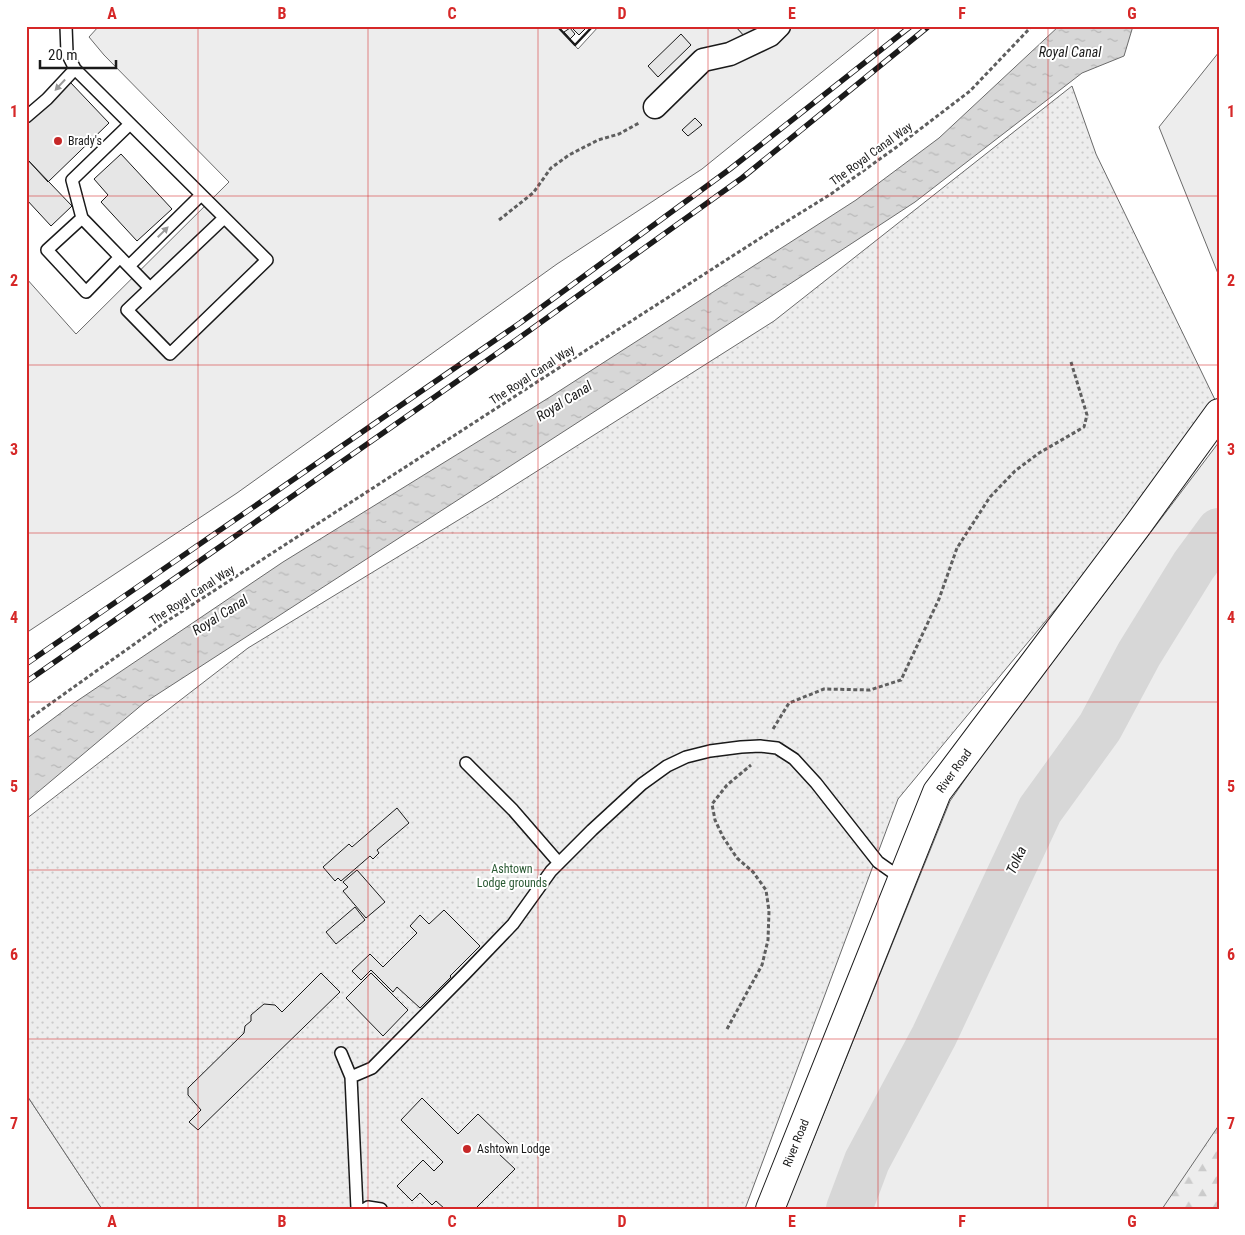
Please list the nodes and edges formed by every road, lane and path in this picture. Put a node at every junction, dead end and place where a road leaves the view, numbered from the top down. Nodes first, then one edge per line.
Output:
1 (66, 26) edge
2 (779, 26) edge
3 (1032, 26) edge
4 (74, 70) junction
5 (655, 107) joint
6 (26, 117) edge
7 (130, 124) junction
8 (201, 195) junction
9 (82, 218) junction
10 (224, 218) junction
11 (499, 220) dead end
12 (120, 257) junction
13 (129, 266) junction
14 (150, 288) junction
15 (1071, 362) dead end
16 (1219, 412) edge
17 (26, 721) edge
18 (741, 747) junction
19 (771, 747) junction
20 (466, 763) dead end
21 (559, 863) junction
22 (902, 879) junction
23 (727, 1029) dead end
24 (341, 1053) dead end
25 (351, 1077) junction
26 (357, 1209) edge
27 (364, 1209) edge
28 (381, 1209) edge
29 (770, 1209) edge

1 - 4 lane
2 - 5 street
3 - 17 path, The Royal Canal Way
4 -> 6 lane
4 - 7 lane
5 - 11 path
7 - 8 lane
7 - 9 lane
8 - 10 lane
13 -> 8 lane
9 - 12 lane
9 - 12 lane
10 - 14 lane
10 - 14 lane
12 - 13 lane
13 - 14 lane
15 - 19 path
16 - 22 main road, River Road
18 - 19 lane
18 - 21 lane
18 - 23 path
19 - 22 lane
20 - 21 lane
21 - 25 lane
22 - 29 main road, River Road
24 - 25 lane
25 - 26 lane
27 - 28 lane

